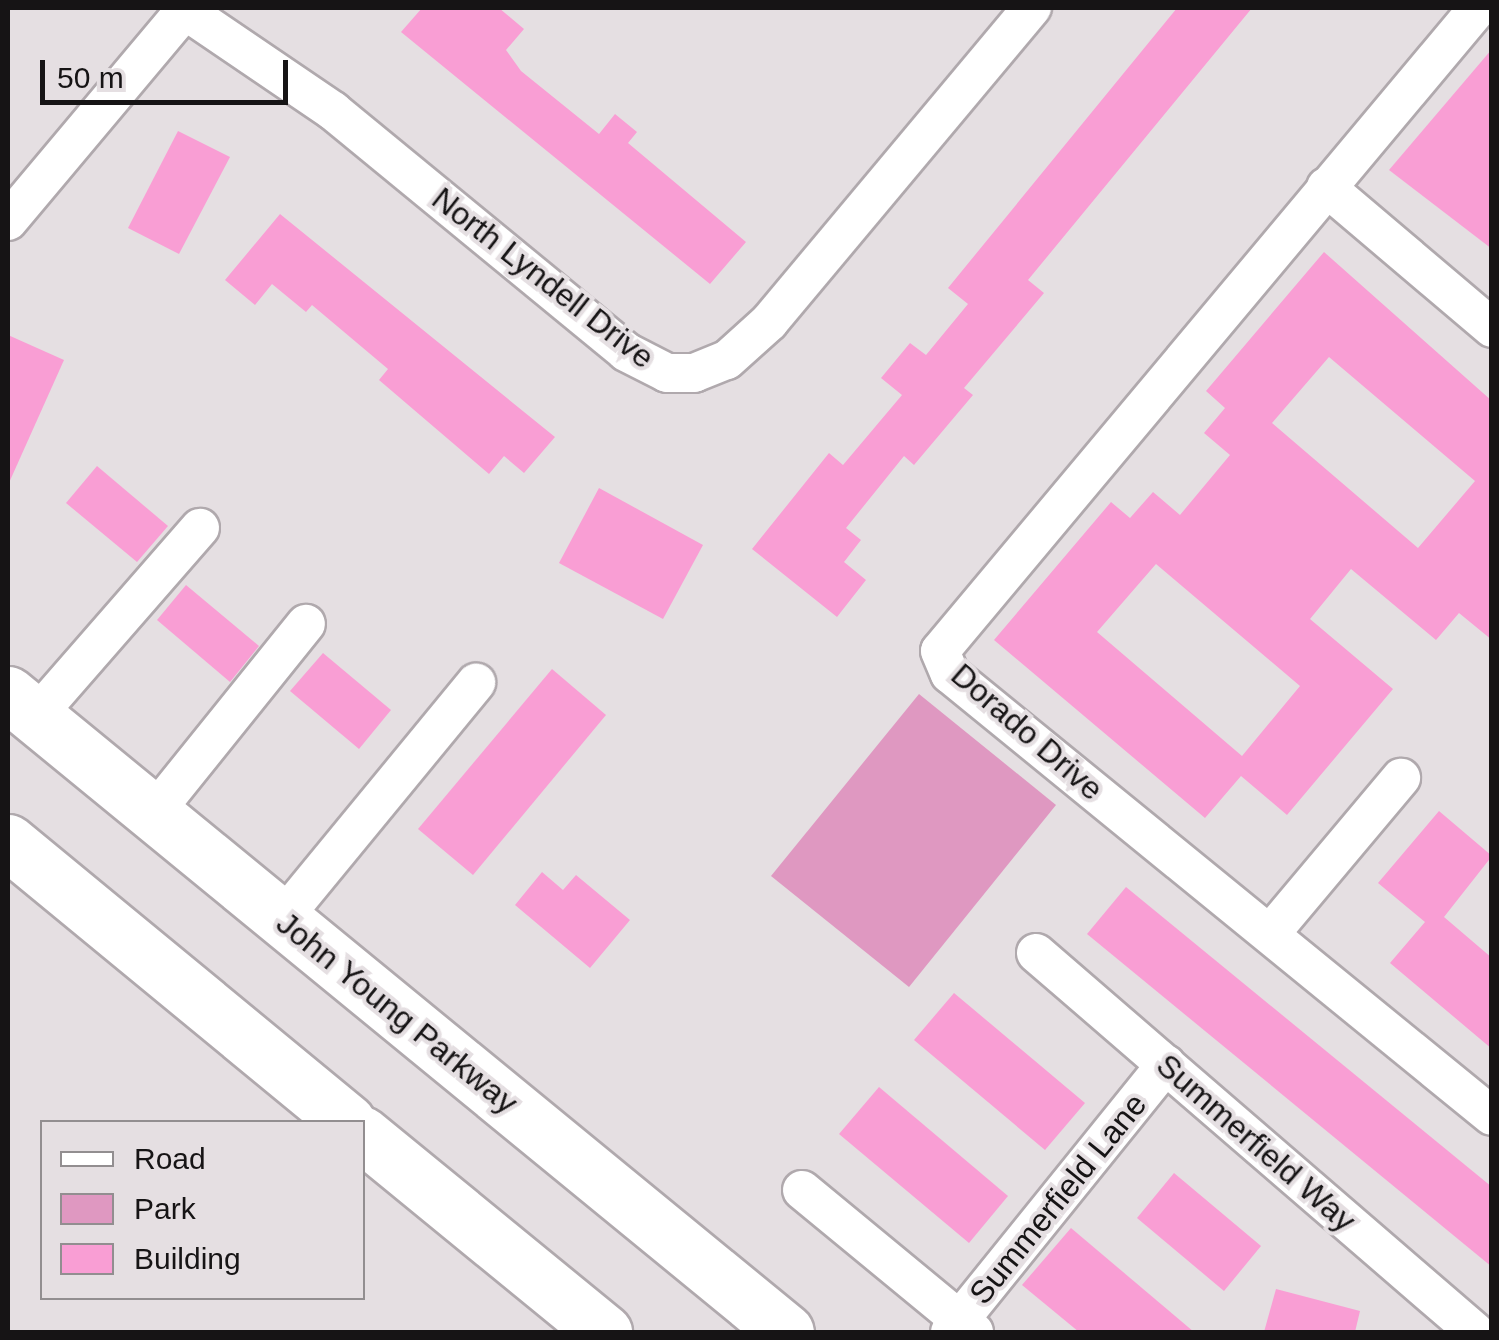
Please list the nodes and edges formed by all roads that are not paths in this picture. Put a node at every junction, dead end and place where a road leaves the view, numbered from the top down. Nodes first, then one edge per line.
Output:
1 (1032, 8) edge
2 (1478, 8) edge
3 (186, 9) edge
4 (1326, 187) junction
5 (8, 221) edge
6 (1492, 328) edge
7 (200, 528) dead end
8 (306, 624) dead end
9 (476, 683) dead end
10 (21, 705) edge
11 (1401, 778) dead end
12 (153, 814) junction
13 (8, 842) edge
14 (282, 920) junction
15 (1270, 934) junction
16 (1036, 954) dead end
17 (1166, 1064) junction
18 (1492, 1116) edge
19 (346, 1120) edge
20 (365, 1136) edge
21 (802, 1190) dead end
22 (961, 1329) edge
23 (604, 1332) edge
24 (786, 1332) edge
25 (1476, 1332) edge

1 - 3 street, North Lyndell Drive
2 - 4 street, Dorado Drive
3 - 5 street
4 - 6 street
4 - 15 street, Dorado Drive
7 - 10 street
8 - 12 street
9 - 14 street
10 - 12 highway, John Young Parkway
11 - 15 street
12 - 14 highway, John Young Parkway
13 - 19 highway
14 - 24 highway, John Young Parkway
15 - 18 street, Dorado Drive
16 - 17 street, Summerfield Way
17 - 22 street, Summerfield Lane
17 - 25 street, Summerfield Way
20 - 23 highway
21 - 22 street

